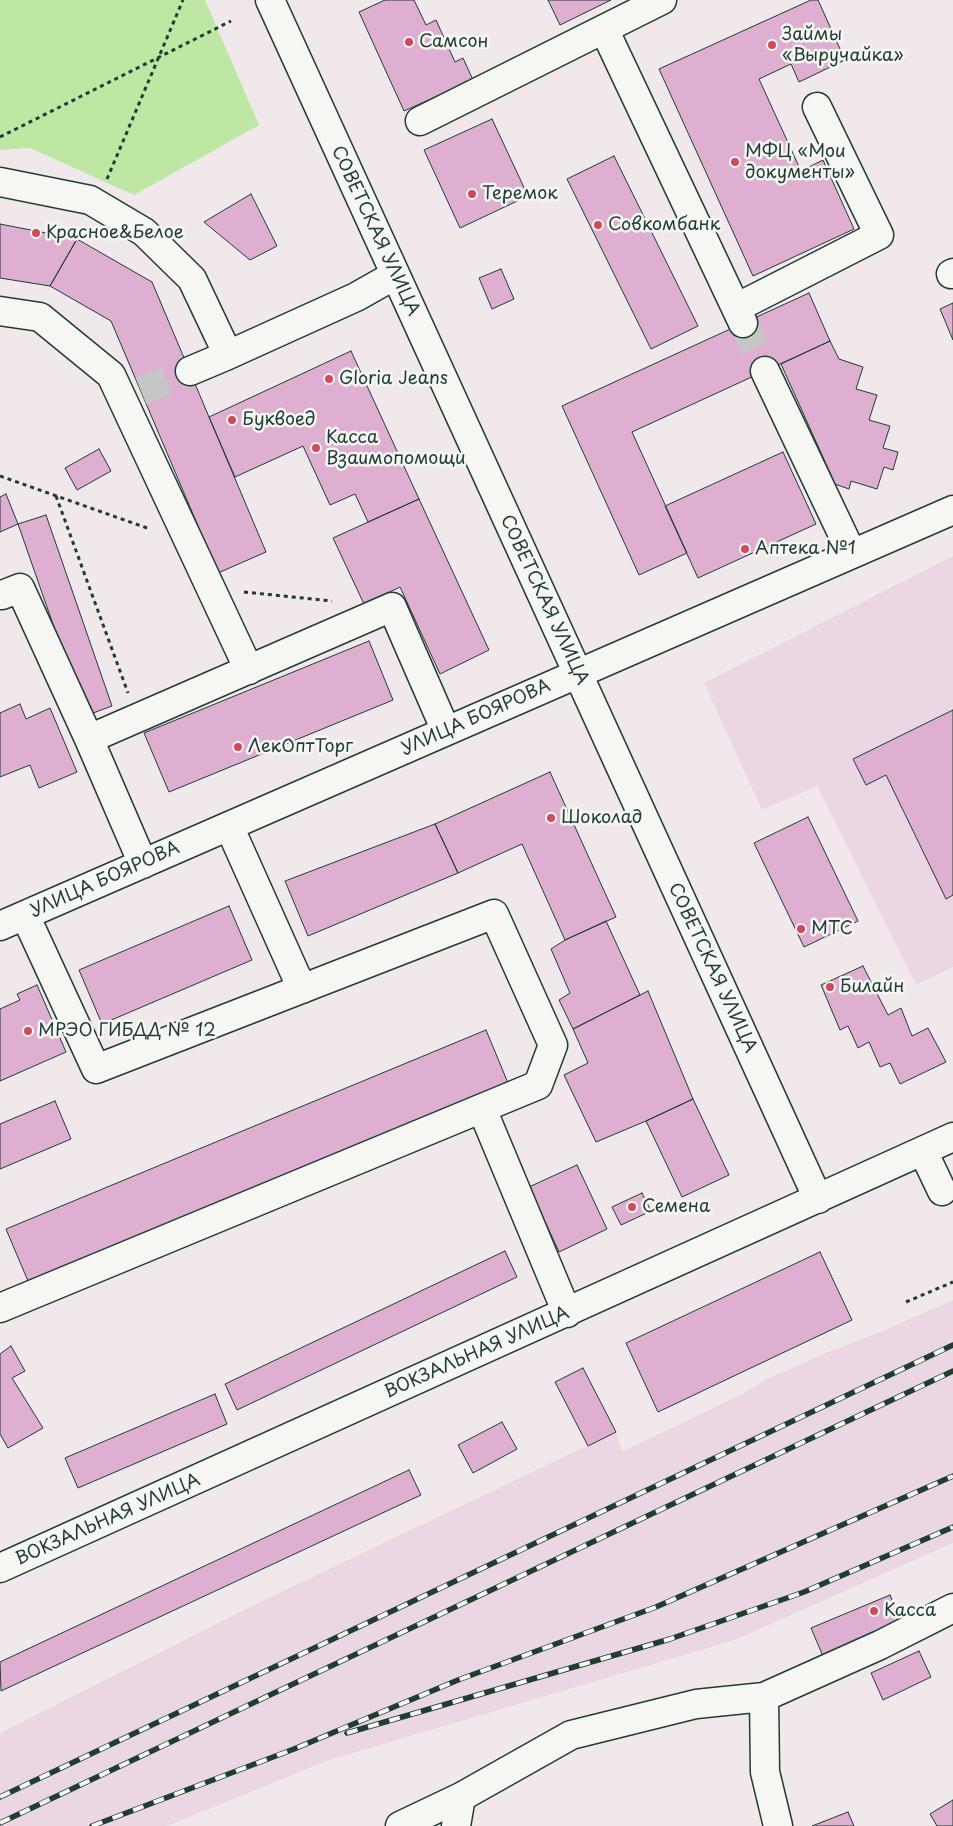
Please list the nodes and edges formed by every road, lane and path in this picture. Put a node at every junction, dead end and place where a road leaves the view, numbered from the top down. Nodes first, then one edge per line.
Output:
1 (183, 0) edge
2 (662, 0) edge
3 (278, 3) edge
4 (231, 20) dead end
5 (604, 29) junction
6 (158, 58) junction
7 (817, 107) dead end
8 (420, 121) dead end
9 (0, 137) edge
10 (0, 182) edge
11 (97, 204) junction
12 (395, 275) junction
13 (0, 311) edge
14 (228, 355) junction
15 (190, 371) tunnel mouth
16 (766, 371) tunnel mouth
17 (0, 476) edge
18 (56, 496) junction
19 (953, 510) edge
20 (189, 542) junction
21 (852, 554) junction
22 (211, 589) junction
23 (2, 596) dead end
24 (335, 602) dead end
25 (249, 670) junction
26 (578, 673) junction
27 (137, 718) junction
28 (446, 731) junction
29 (89, 739) junction
30 (229, 826) junction
31 (143, 864) junction
32 (24, 916) junction
33 (0, 926) edge
34 (302, 989) junction
35 (482, 1109) junction
36 (953, 1137) edge
37 (923, 1151) junction
38 (942, 1191) dead end
39 (818, 1199) junction
40 (953, 1282) edge
41 (906, 1302) dead end
42 (0, 1308) edge
43 (567, 1313) junction
44 (0, 1568) edge
45 (953, 1608) edge
46 (764, 1697) junction
47 (462, 1797) junction
48 (400, 1826) edge
49 (456, 1826) edge
50 (778, 1826) edge

1 - 6 path
2 - 5 street
3 - 12 street, СОВЕТСКАЯ УЛИЦА
4 - 6 path
5 - 7 street
5 - 8 street
6 - 9 path
6 - 11 path
10 - 11 street
11 - 14 street
12 - 14 street
12 - 26 street, СОВЕТСКАЯ УЛИЦА
13 - 20 street
14 - 15 street
16 - 21 street
17 - 18 path
18 - 20 path
18 - 27 path
19 - 21 street, УЛИЦА БОЯРОВА
20 - 22 street
21 - 26 street, УЛИЦА БОЯРОВА
22 - 24 path
22 - 25 street
23 - 29 street
25 - 27 street
25 - 28 street
26 - 28 street, УЛИЦА БОЯРОВА
26 - 39 street, СОВЕТСКАЯ УЛИЦА
27 - 29 street
28 - 30 street, УЛИЦА БОЯРОВА
29 - 31 street
30 - 31 street, УЛИЦА БОЯРОВА
30 - 34 street
31 - 32 street, УЛИЦА БОЯРОВА
32 - 33 street, УЛИЦА БОЯРОВА
32 - 34 street
34 - 35 street
35 - 42 street
35 - 43 street
36 - 37 street, ВОКЗАЛЬНАЯ УЛИЦА
37 - 38 street
37 - 39 street, ВОКЗАЛЬНАЯ УЛИЦА
39 - 43 street, ВОКЗАЛЬНАЯ УЛИЦА
40 - 41 path
43 - 44 street, ВОКЗАЛЬНАЯ УЛИЦА
45 - 46 street
46 - 47 street
46 - 50 street
47 - 48 street
47 - 49 street

